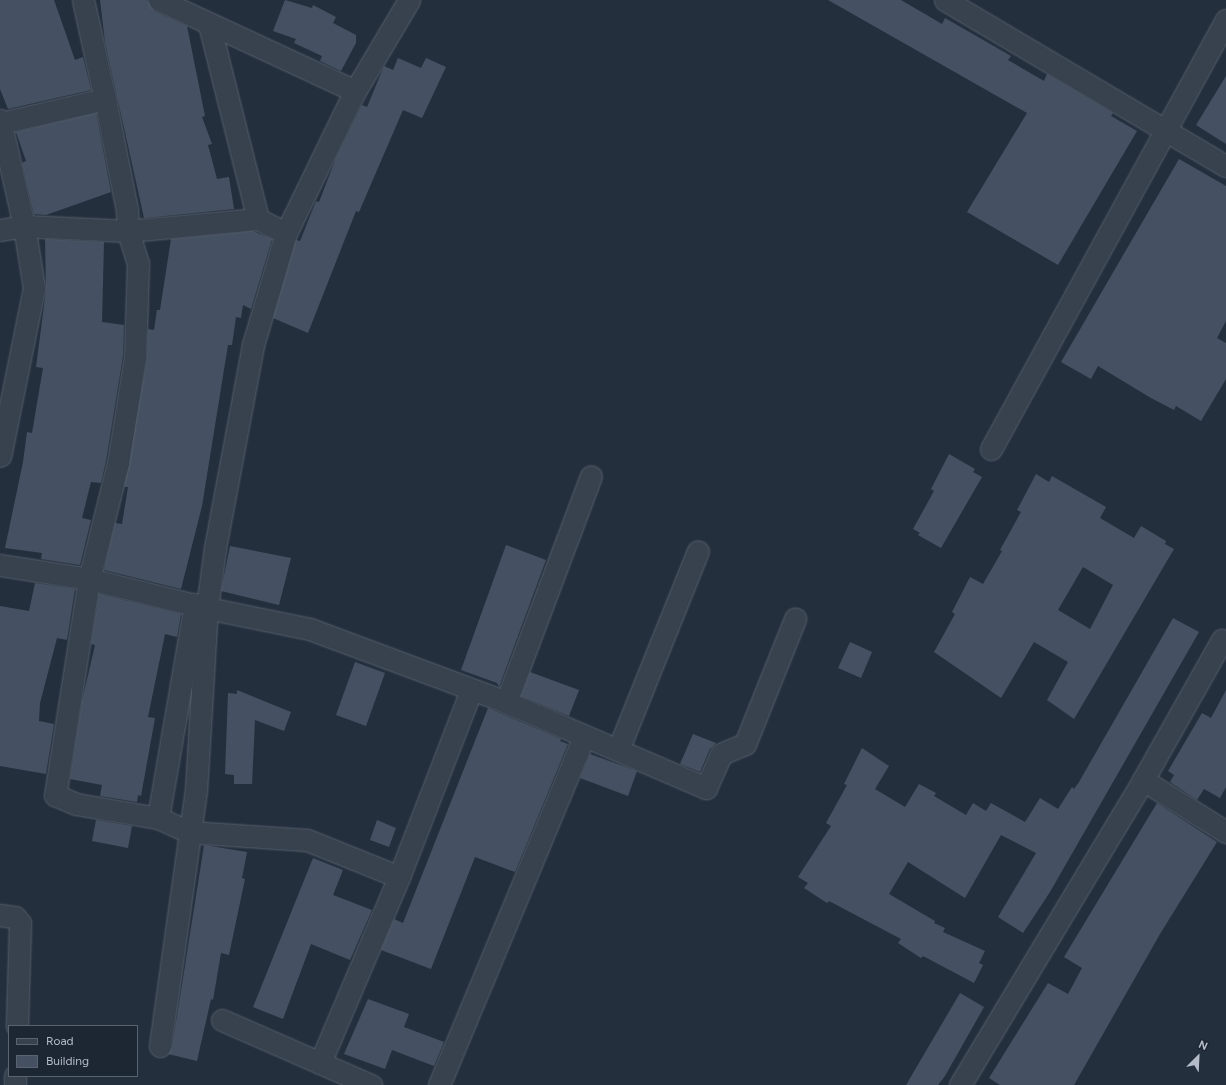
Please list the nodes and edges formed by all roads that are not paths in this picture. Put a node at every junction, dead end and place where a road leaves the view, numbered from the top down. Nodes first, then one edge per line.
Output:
1 (83, 0) edge
2 (159, 0) edge
3 (409, 0) edge
4 (945, 0) edge
5 (1226, 20) edge
6 (209, 24) junction
7 (355, 91) junction
8 (106, 99) junction
9 (0, 121) edge
10 (1166, 130) junction
11 (1226, 166) edge
12 (258, 219) junction
13 (24, 226) junction
14 (0, 230) edge
15 (128, 231) junction
16 (286, 233) junction
17 (990, 449) dead end
18 (0, 456) edge
19 (591, 476) dead end
20 (698, 551) dead end
21 (0, 565) edge
22 (88, 579) junction
23 (201, 606) junction
24 (795, 619) dead end
25 (1222, 640) dead end
26 (471, 690) junction
27 (506, 702) junction
28 (584, 736) junction
29 (618, 750) junction
30 (1143, 780) junction
31 (158, 818) junction
32 (189, 832) junction
33 (1226, 832) edge
34 (399, 877) junction
35 (0, 915) edge
36 (222, 1020) dead end
37 (17, 1025) edge
38 (160, 1046) dead end
39 (320, 1063) junction
40 (371, 1085) edge
41 (439, 1085) edge
42 (960, 1085) edge

1 - 8 street
2 - 6 street
3 - 7 street
4 - 10 street
5 - 10 street
6 - 7 street
6 - 12 street
7 - 16 street
8 - 9 street
8 - 15 street
9 - 13 street
10 - 11 street
10 - 17 street
12 - 15 street
12 - 16 street
13 - 14 street
13 - 15 street
13 - 18 street
15 - 22 street
16 - 23 street
19 - 27 street
20 - 29 street
21 - 22 street
22 - 23 street
22 - 31 street
23 - 26 street
23 - 31 street
23 - 32 street
24 - 29 street
25 - 30 street
26 - 27 street
26 - 34 street
27 - 28 street
28 - 29 street
28 - 41 street
30 - 33 street
30 - 42 street
31 - 32 street
32 - 34 street
32 - 38 street
34 - 39 street
35 - 37 street
36 - 39 street
39 - 40 street

